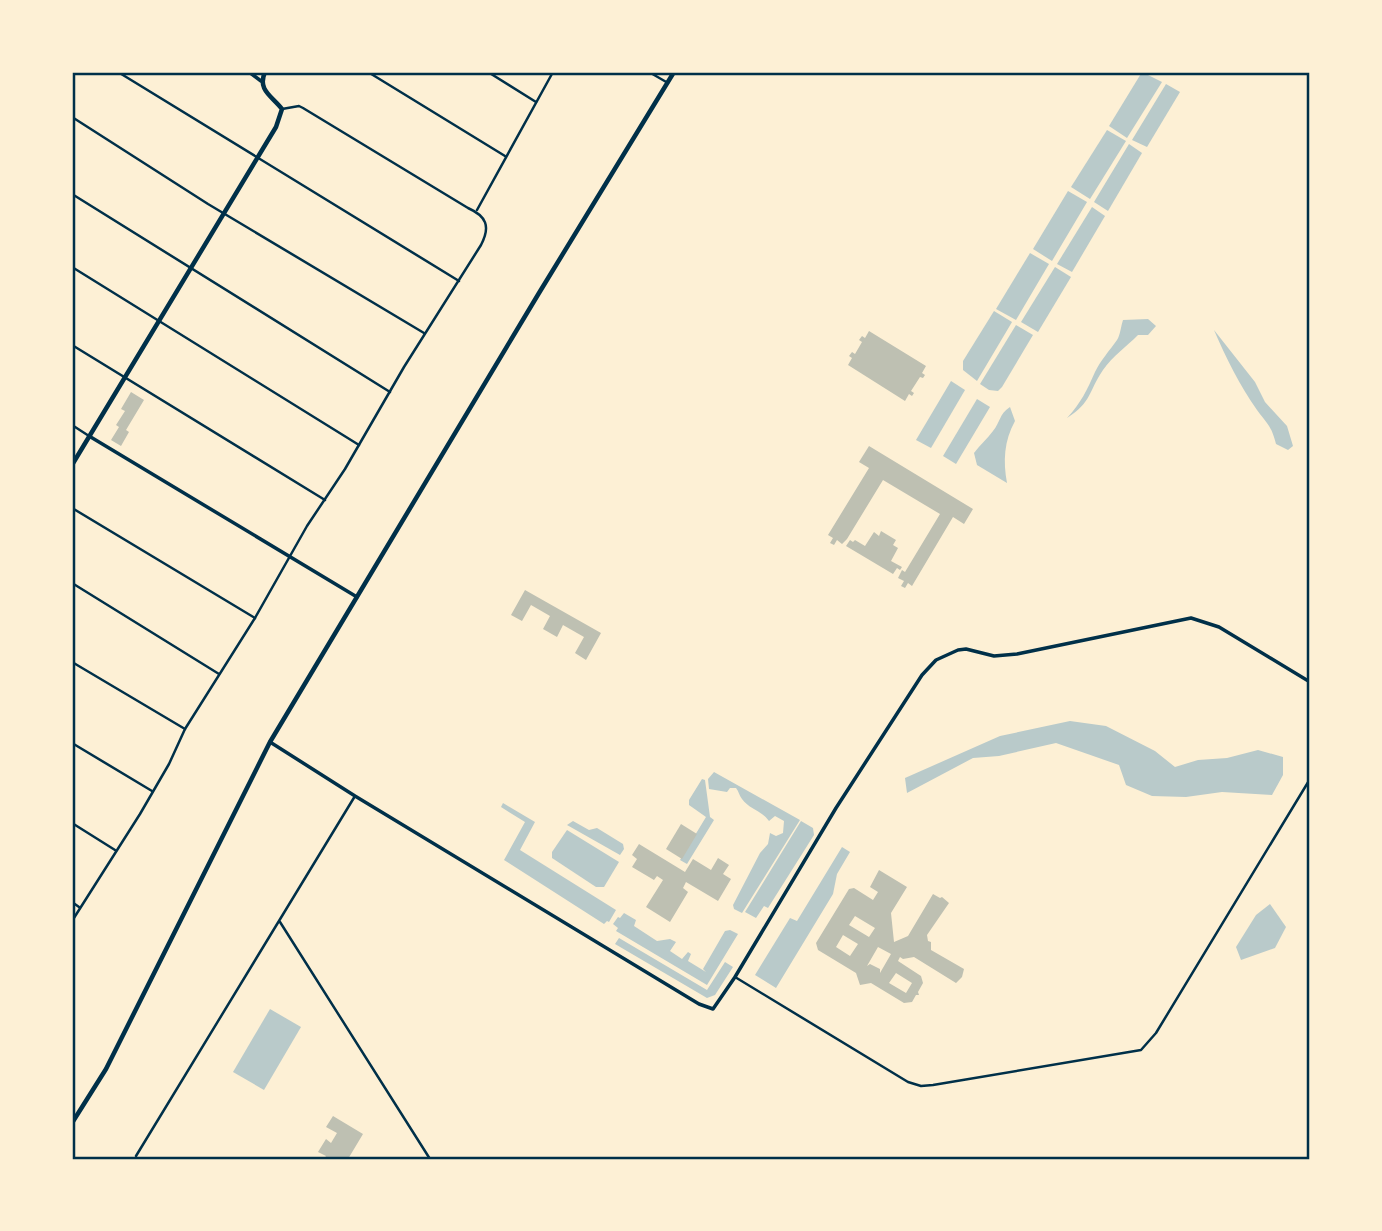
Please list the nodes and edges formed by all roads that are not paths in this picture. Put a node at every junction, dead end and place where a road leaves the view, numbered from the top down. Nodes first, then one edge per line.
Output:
1 (118, 72) edge
2 (249, 72) edge
3 (265, 72) edge
4 (368, 72) edge
5 (488, 72) edge
6 (553, 72) edge
7 (649, 72) edge
8 (674, 72) edge
9 (261, 81) junction
10 (668, 83) junction
11 (536, 102) junction
12 (282, 109) junction
13 (72, 117) edge
14 (505, 156) junction
15 (258, 157) junction
16 (72, 194) edge
17 (476, 211) junction
18 (225, 214) junction
19 (72, 267) edge
20 (192, 268) junction
21 (459, 281) junction
22 (160, 320) junction
23 (425, 334) junction
24 (72, 345) edge
25 (125, 377) junction
26 (391, 392) junction
27 (72, 425) edge
28 (89, 436) junction
29 (359, 445) junction
30 (72, 465) edge
31 (325, 500) junction
32 (72, 508) edge
33 (289, 558) junction
34 (72, 583) edge
35 (357, 597) junction
36 (255, 618) junction
37 (72, 662) edge
38 (219, 674) junction
39 (1310, 682) edge
40 (185, 729) junction
41 (270, 742) junction
42 (72, 743) edge
43 (1310, 779) edge
44 (152, 791) junction
45 (355, 796) junction
46 (72, 822) edge
47 (116, 850) junction
48 (72, 902) edge
49 (79, 907) junction
50 (72, 921) edge
51 (280, 922) junction
52 (735, 977) junction
53 (72, 1123) edge
54 (136, 1156) dead end
55 (430, 1159) edge

1 - 15 street
2 - 9 street
3 - 9 main road
4 - 14 street
5 - 11 street
6 - 11 street
7 - 10 street
8 - 10 main road
9 - 12 main road
10 - 35 main road
11 - 14 street
12 - 15 main road
12 - 17 street
13 - 18 street
14 - 17 street
15 - 18 main road
15 - 21 street
16 - 20 street
17 - 21 street
18 - 20 main road
18 - 23 street
19 - 22 street
20 - 22 main road
20 - 26 street
21 - 23 street
22 - 25 main road
22 - 29 street
23 - 26 street
24 - 25 street
25 - 28 main road
25 - 31 street
26 - 29 street
27 - 28 street
28 - 30 main road
28 - 33 street
29 - 31 street
31 - 33 street
32 - 36 street
33 - 35 street
33 - 36 street
34 - 38 street
35 - 41 main road
36 - 38 street
37 - 40 street
38 - 40 street
39 - 52 street
40 - 44 street
41 - 45 street
41 - 53 main road
42 - 44 street
43 - 52 street
44 - 47 street
45 - 51 street
45 - 52 street
46 - 47 street
47 - 49 street
48 - 49 street
49 - 50 street
51 - 54 street
51 - 55 street

